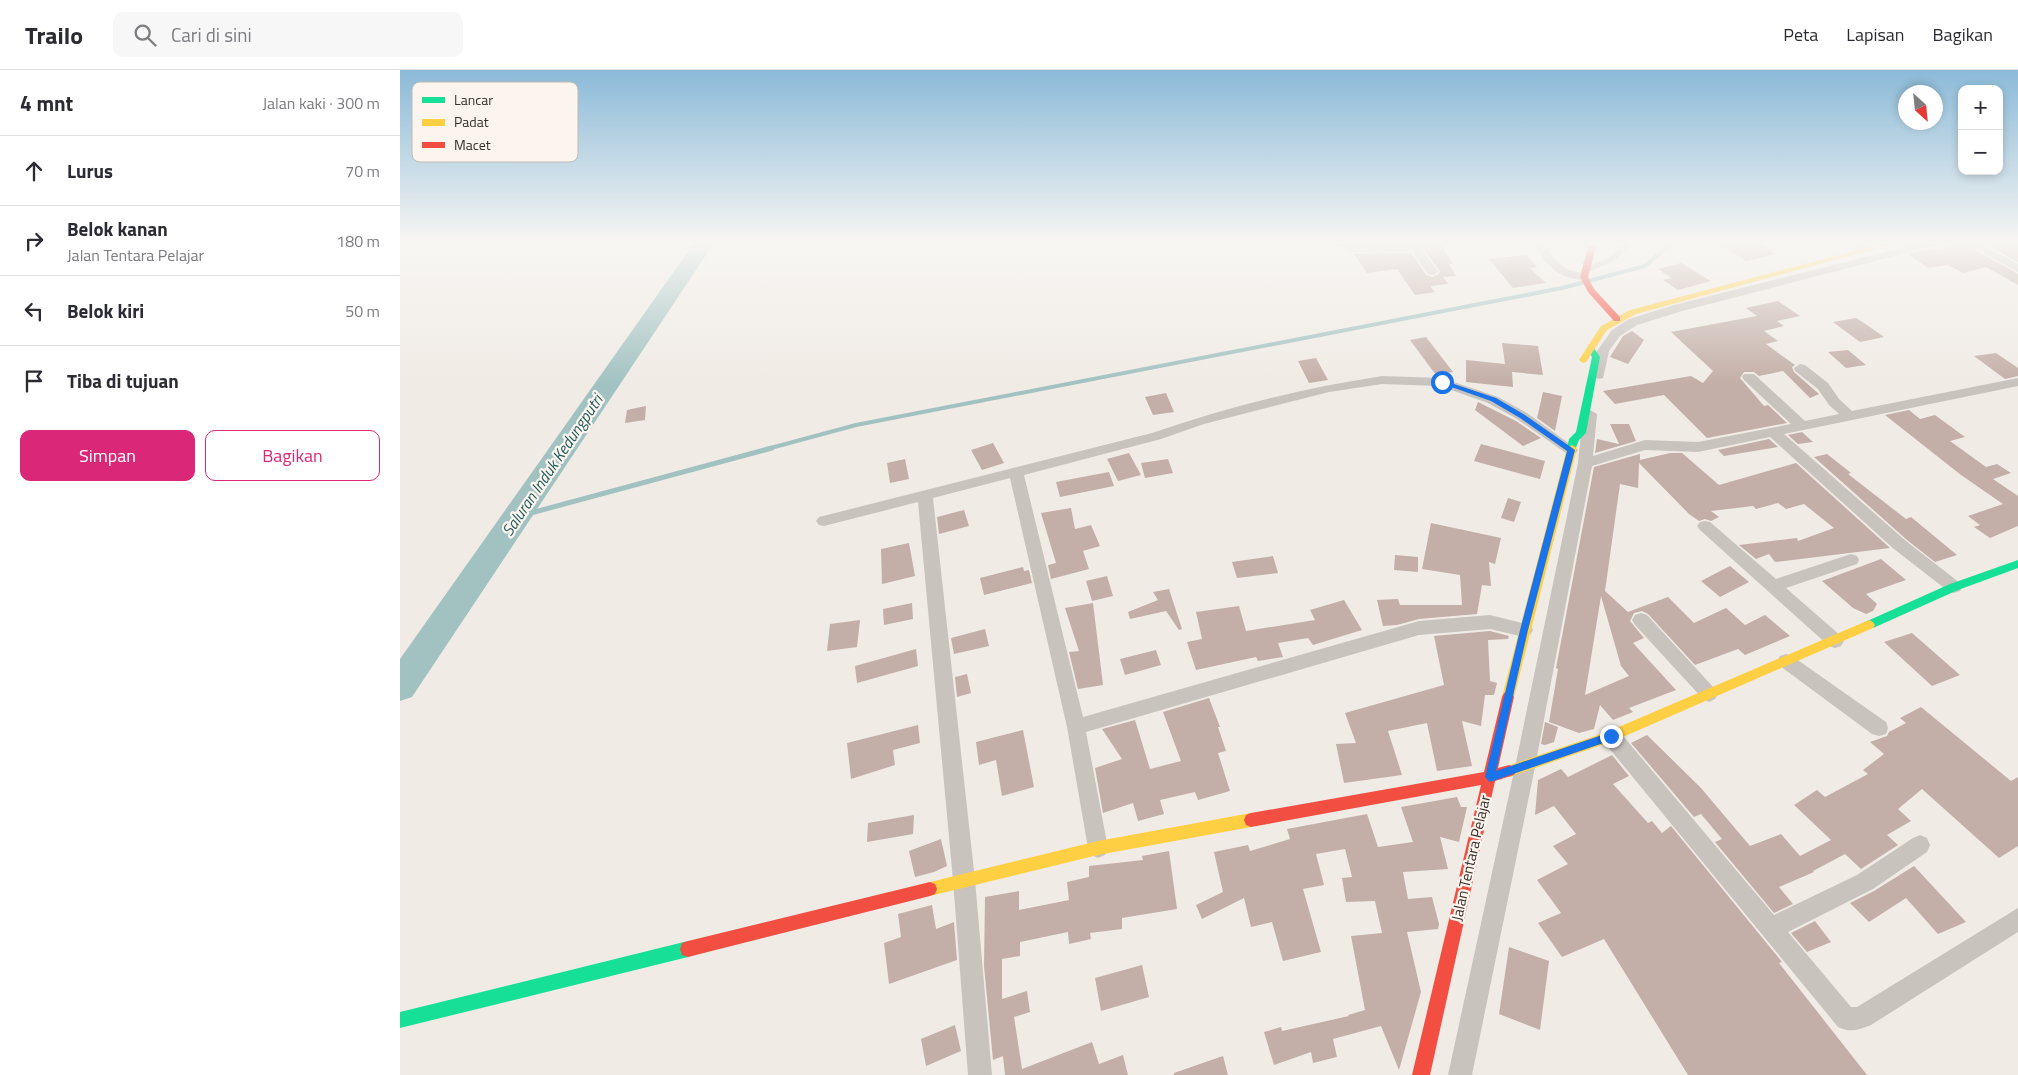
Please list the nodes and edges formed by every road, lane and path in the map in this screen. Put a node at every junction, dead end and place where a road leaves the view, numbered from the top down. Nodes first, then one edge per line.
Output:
1 (1591, 290) edge
2 (1712, 290) edge
3 (1749, 290) edge
4 (1617, 319) junction
5 (1591, 350) junction
6 (1800, 368) dead end
7 (1580, 374) dead end
8 (1749, 377) dead end
9 (2018, 382) edge
10 (1850, 417) junction
11 (1802, 426) junction
12 (1774, 433) junction
13 (1571, 440) junction
14 (1585, 463) junction
15 (1016, 473) junction
16 (925, 495) junction
17 (824, 521) dead end
18 (1705, 526) dead end
19 (1851, 560) dead end
20 (2018, 564) edge
21 (1773, 586) junction
22 (1954, 587) junction
23 (1641, 620) dead end
24 (1524, 630) junction
25 (1834, 641) junction
26 (1786, 661) junction
27 (1709, 694) junction
28 (1076, 727) junction
29 (1879, 728) dead end
30 (1611, 736) junction
31 (1525, 767) junction
32 (1490, 777) junction
33 (1920, 845) dead end
34 (1098, 848) junction
35 (964, 880) junction
36 (2018, 918) edge
37 (1772, 928) junction
38 (400, 1020) edge
39 (980, 1075) edge
40 (1421, 1075) edge
41 (1460, 1075) edge

1 - 4 main road
2 - 4 main road
3 - 14 street
4 - 5 main road
5 - 7 main road
5 - 13 main road, Jalan Tentara Pelajar
6 - 10 street
8 - 11 street
9 - 10 street
10 - 11 street
11 - 12 street
12 - 14 street
12 - 22 street
13 - 15 street
13 - 24 main road, Jalan Tentara Pelajar
14 - 31 street
15 - 16 street
15 - 28 street
16 - 17 street
16 - 35 street
18 - 21 street
19 - 21 street
20 - 22 main road
21 - 25 street
22 - 25 main road
23 - 27 street
24 - 28 street
24 - 32 main road, Jalan Tentara Pelajar
25 - 26 main road
26 - 27 main road
26 - 29 street
27 - 30 main road
28 - 34 street
30 - 31 main road
30 - 37 street
31 - 32 main road
31 - 41 street
32 - 34 main road
32 - 40 main road, Jalan Tentara Pelajar
33 - 37 street
34 - 35 main road
35 - 38 main road
35 - 39 street
36 - 37 street

